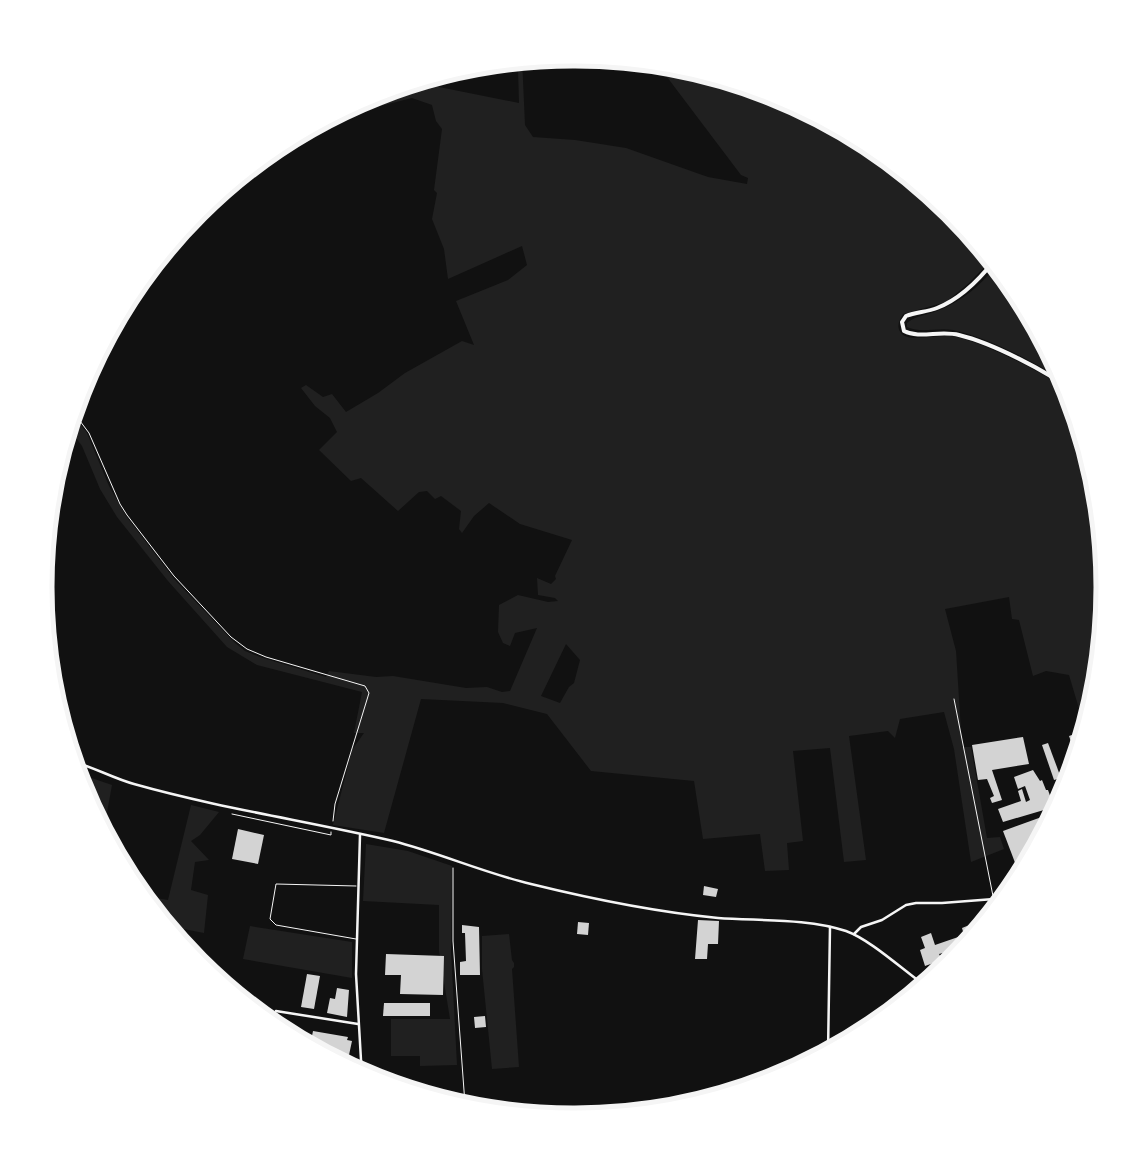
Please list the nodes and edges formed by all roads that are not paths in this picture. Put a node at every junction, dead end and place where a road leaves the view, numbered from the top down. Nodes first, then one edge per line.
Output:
1 (987, 269) edge
2 (1052, 378) edge
3 (954, 699) dead end
4 (83, 764) edge
5 (360, 835) junction
6 (359, 886) junction
7 (994, 897) edge
8 (992, 899) edge
9 (830, 927) junction
10 (854, 934) junction
11 (357, 940) junction
12 (917, 979) edge
13 (276, 1011) dead end
14 (359, 1024) junction
15 (828, 1043) edge
16 (362, 1063) edge

1 - 2 main road
3 - 7 lane
4 - 5 street
5 - 6 street
5 - 9 street
6 - 11 street
6 - 11 lane
8 - 10 street
9 - 10 street
9 - 15 street
10 - 12 street
11 - 14 street
13 - 14 street
14 - 16 street

